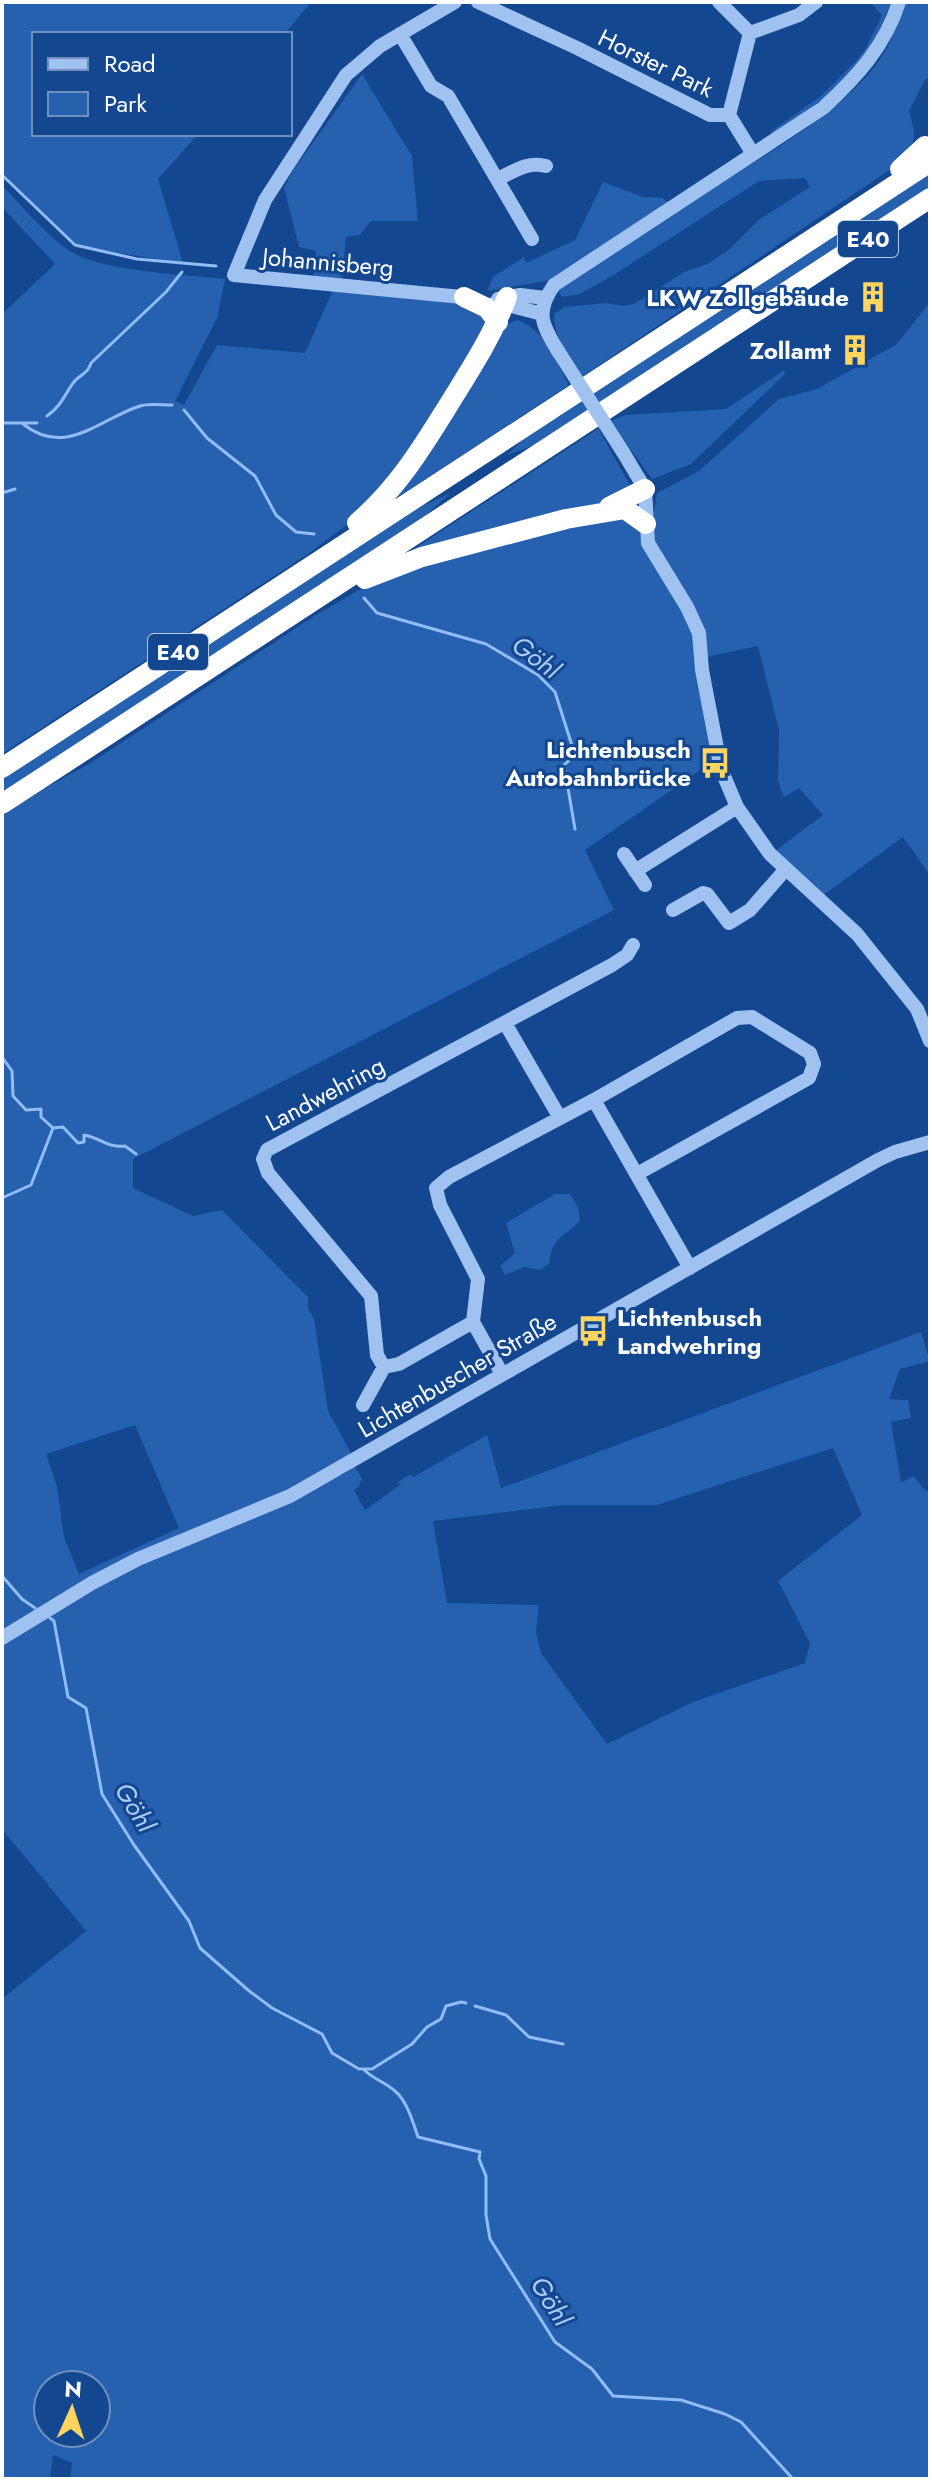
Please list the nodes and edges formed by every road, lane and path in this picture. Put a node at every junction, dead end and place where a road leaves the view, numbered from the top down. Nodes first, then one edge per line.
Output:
1 (455, 2) edge
2 (478, 2) edge
3 (719, 2) edge
4 (816, 2) edge
5 (899, 2) edge
6 (750, 33) junction
7 (400, 34) junction
8 (729, 115) junction
9 (753, 154) junction
10 (928, 154) edge
11 (546, 166) dead end
12 (498, 179) junction
13 (930, 198) edge
14 (532, 239) dead end
15 (464, 297) joint
16 (545, 298) junction
17 (500, 306) junction
18 (542, 314) junction
19 (643, 404) dead end
20 (585, 424) junction
21 (645, 489) junction
22 (594, 512) junction
23 (646, 524) junction
24 (330, 553) junction
25 (317, 598) junction
26 (2, 768) edge
27 (2, 804) edge
28 (737, 807) junction
29 (624, 854) dead end
30 (785, 870) junction
31 (635, 871) junction
32 (645, 885) dead end
33 (673, 910) dead end
34 (633, 945) dead end
35 (505, 1023) junction
36 (930, 1041) edge
37 (594, 1100) junction
38 (560, 1118) junction
39 (930, 1142) edge
40 (637, 1174) junction
41 (690, 1268) junction
42 (473, 1322) junction
43 (384, 1367) junction
44 (502, 1374) junction
45 (363, 1405) dead end
46 (2, 1638) edge

1 - 7 street, Johannisberg
2 - 8 street, Horster Park
3 - 6 street
4 - 6 street
5 - 9 street
6 - 8 street, Horster Park
7 - 12 street
7 - 15 street, Johannisberg
8 - 9 street, Horster Park
9 - 16 street
10 - 24 highway, E40
11 - 12 street
12 - 14 street
13 - 20 highway, E40
15 - 17 highway
16 - 17 street
16 - 18 street
17 - 18 street
17 - 24 highway
18 - 21 street, bridge
19 - 20 highway
20 - 25 highway, E40
21 - 22 highway
21 - 23 street
22 - 23 highway
22 - 25 highway
23 - 28 street
24 - 26 highway, E40
25 - 27 highway, E40
28 - 30 street
28 - 31 street
29 - 31 street
30 - 33 street
30 - 36 street
31 - 32 street
34 - 35 street, Landwehring
35 - 38 street
35 - 43 street, Landwehring
37 - 38 street
37 - 40 street
37 - 40 street
38 - 42 street
39 - 41 street, Lichtenbuscher Straße
40 - 41 street
41 - 44 street, Lichtenbuscher Straße
42 - 43 street
42 - 44 street
43 - 45 street
44 - 46 street, Lichtenbuscher Straße

